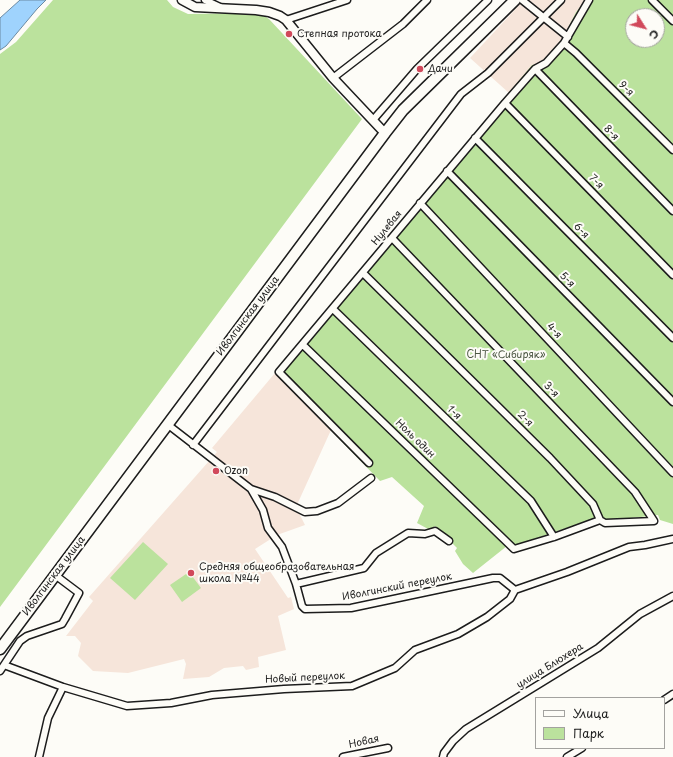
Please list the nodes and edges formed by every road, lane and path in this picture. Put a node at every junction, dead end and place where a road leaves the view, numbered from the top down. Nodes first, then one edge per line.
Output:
1 (182, 0) edge
2 (205, 0) edge
3 (347, 0) edge
4 (427, 0) edge
5 (488, 0) edge
6 (507, 0) edge
7 (515, 0) edge
8 (522, 0) edge
9 (561, 0) edge
10 (589, 0) edge
11 (652, 0) edge
12 (223, 9) junction
13 (543, 18) junction
14 (286, 20) junction
15 (673, 21) edge
16 (568, 37) junction
17 (564, 44) junction
18 (535, 69) junction
19 (333, 78) junction
20 (505, 103) junction
21 (373, 120) junction
22 (381, 129) junction
23 (476, 138) junction
24 (673, 150) edge
25 (447, 171) junction
26 (420, 203) junction
27 (673, 211) edge
28 (392, 238) junction
29 (363, 273) junction
30 (673, 275) edge
31 (333, 309) junction
32 (673, 338) edge
33 (303, 345) junction
34 (673, 402) edge
35 (167, 424) junction
36 (193, 445) junction
37 (368, 463) dead end
38 (672, 472) edge
39 (371, 478) dead end
40 (251, 489) junction
41 (600, 520) junction
42 (554, 537) junction
43 (673, 539) edge
44 (449, 541) dead end
45 (55, 575) junction
46 (296, 584) junction
47 (515, 590) junction
48 (673, 596) edge
49 (0, 638) edge
50 (0, 648) edge
51 (4, 665) junction
52 (0, 671) edge
53 (64, 687) junction
54 (388, 748) dead end
55 (580, 749) edge
56 (39, 757) edge
57 (343, 757) edge
58 (443, 757) edge
59 (567, 757) edge

1 - 12 street
2 - 12 street
3 - 14 street
4 - 19 street
5 - 21 street
6 - 22 main road, Иволгинская улица
7 - 35 main road, Иволгинская улица
8 - 13 street
9 - 13 street
10 - 16 street, Нулевая
11 - 15 street
12 - 14 street
13 - 16 street
13 - 36 street
14 - 19 street
16 - 17 street, Нулевая
17 - 18 street, Нулевая
17 - 24 street, 9-я
18 - 20 street, Нулевая
18 - 27 street, 8-я
19 - 21 street
20 - 23 street, Нулевая
20 - 30 street, 7-я
21 - 22 street
22 - 49 main road, Иволгинская улица
23 - 25 street, Нулевая
23 - 32 street, 6-я
25 - 26 street, Нулевая
25 - 34 street, 5-я
26 - 28 street, Нулевая
26 - 38 street, 4-я
28 - 29 street, Нулевая
28 - 41 street, 3-я
29 - 31 street, Нулевая
29 - 41 street, 2-я
31 - 33 street, Нулевая
31 - 42 street, 1-я
33 - 37 street, Нулевая
33 - 42 street, Ноль один
35 - 36 street, Иволгинский переулок
35 - 45 main road, Иволгинская улица
36 - 40 street, Иволгинский переулок
39 - 40 street, Иволгинский переулок
40 - 46 street, Иволгинский переулок
41 - 42 street
43 - 47 street
44 - 46 street
45 - 50 main road, Иволгинская улица
45 - 51 street
46 - 47 street, Иволгинский переулок
47 - 53 street, Новый переулок
48 - 58 street, улица Блюхера
51 - 52 street
51 - 53 street, Новый переулок
53 - 56 street
54 - 57 street, Новая
55 - 59 street

